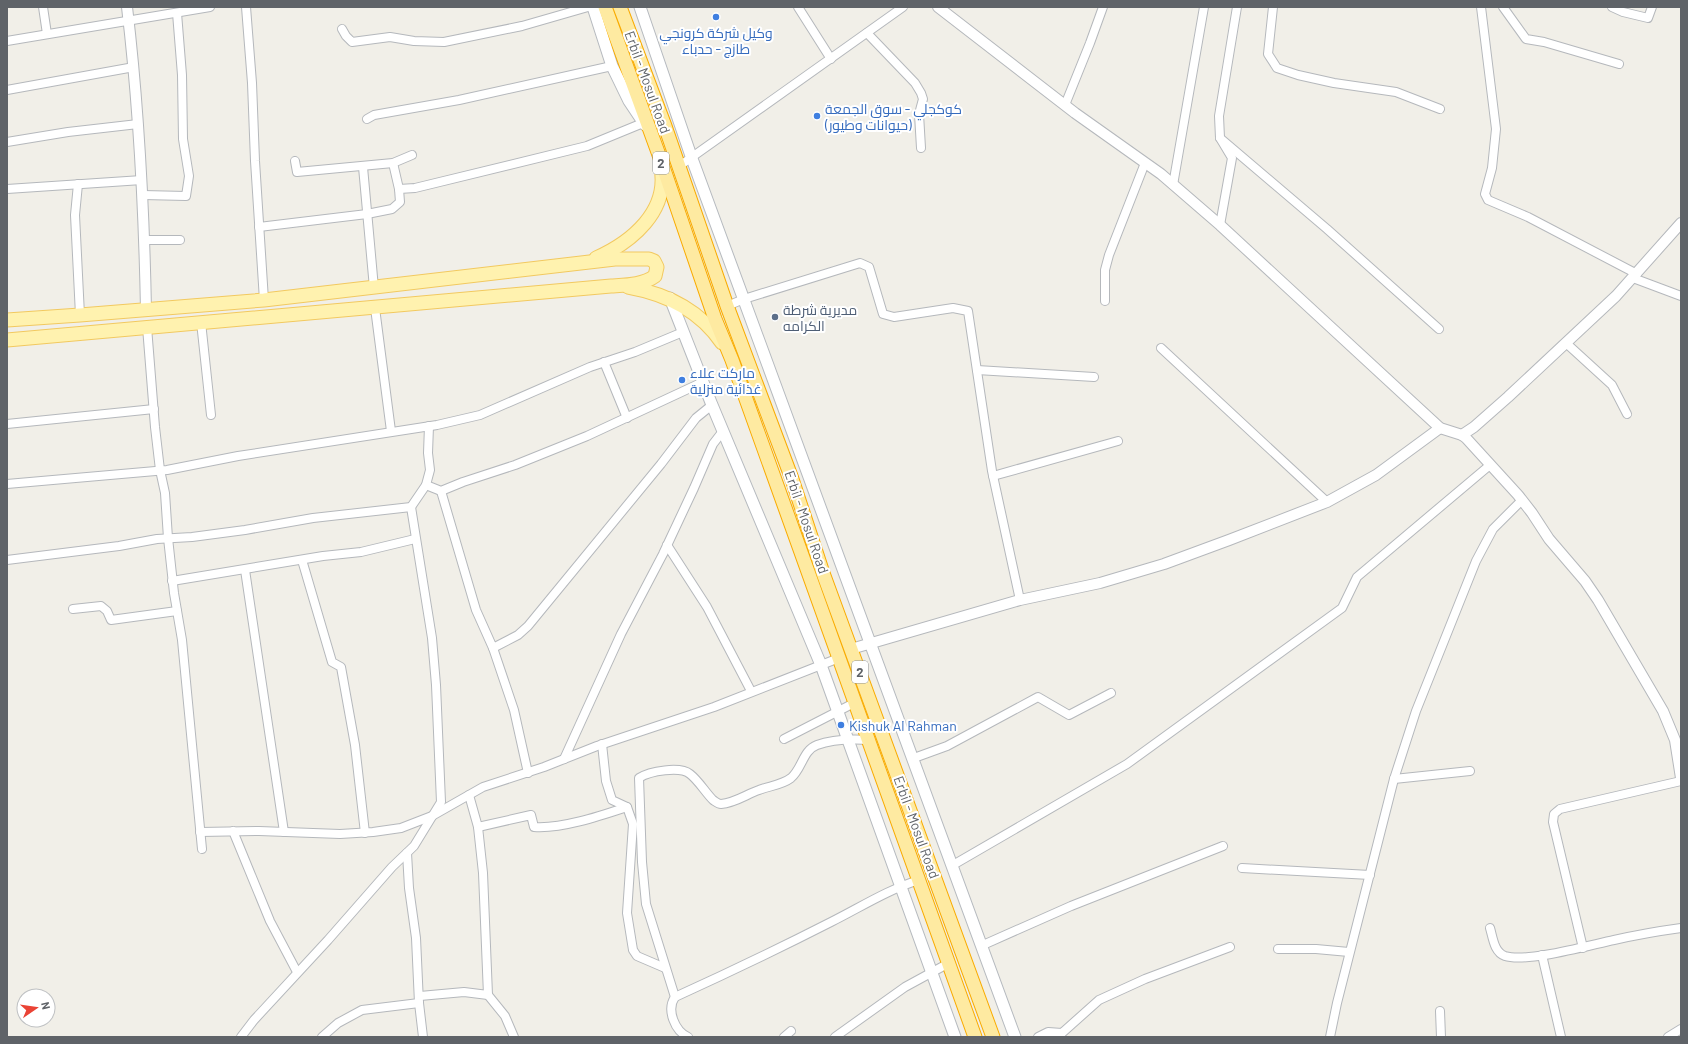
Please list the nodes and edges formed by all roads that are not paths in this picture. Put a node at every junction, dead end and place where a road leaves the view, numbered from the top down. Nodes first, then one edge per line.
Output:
1 (44, 7) edge
2 (127, 7) edge
3 (210, 7) edge
4 (246, 7) edge
5 (588, 7) edge
6 (593, 7) edge
7 (605, 7) edge
8 (620, 7) edge
9 (640, 7) edge
10 (798, 7) edge
11 (903, 7) edge
12 (938, 7) edge
13 (1103, 7) edge
14 (1204, 7) edge
15 (1237, 7) edge
16 (1273, 7) edge
17 (1481, 7) edge
18 (1503, 7) edge
19 (1612, 7) edge
20 (1652, 7) edge
21 (177, 13) junction
22 (129, 21) junction
23 (342, 29) dead end
24 (867, 33) junction
25 (47, 34) junction
26 (7, 41) edge
27 (831, 59) junction
28 (1619, 64) dead end
29 (612, 66) junction
30 (134, 68) junction
31 (7, 90) edge
32 (1065, 105) junction
33 (1440, 109) dead end
34 (367, 119) dead end
35 (643, 123) junction
36 (138, 124) junction
37 (652, 136) junction
38 (1220, 138) junction
39 (7, 142) edge
40 (921, 148) dead end
41 (412, 155) dead end
42 (659, 155) junction
43 (691, 156) junction
44 (295, 161) dead end
45 (393, 163) junction
46 (1146, 163) junction
47 (363, 167) junction
48 (678, 167) junction
49 (142, 180) junction
50 (78, 184) junction
51 (1173, 185) junction
52 (399, 188) junction
53 (7, 189) edge
54 (143, 195) junction
55 (367, 214) junction
56 (1681, 223) edge
57 (259, 226) junction
58 (1220, 226) junction
59 (144, 240) junction
60 (180, 240) dead end
61 (585, 262) junction
62 (1635, 276) junction
63 (611, 286) junction
64 (374, 288) junction
65 (1681, 296) edge
66 (670, 298) junction
67 (744, 299) junction
68 (264, 300) junction
69 (1105, 301) dead end
70 (727, 306) junction
71 (375, 308) junction
72 (146, 310) junction
73 (80, 315) junction
74 (7, 320) edge
75 (201, 322) junction
76 (147, 327) junction
77 (1439, 329) dead end
78 (683, 332) junction
79 (7, 340) edge
80 (1566, 343) junction
81 (1160, 348) dead end
82 (732, 360) junction
83 (604, 362) junction
84 (977, 370) junction
85 (1094, 377) dead end
86 (703, 382) junction
87 (712, 405) junction
88 (154, 409) junction
89 (211, 414) dead end
90 (1627, 414) dead end
91 (627, 418) junction
92 (7, 424) edge
93 (429, 426) junction
94 (1440, 428) junction
95 (391, 431) junction
96 (723, 431) junction
97 (1462, 434) junction
98 (1118, 441) dead end
99 (1490, 465) junction
100 (160, 470) junction
101 (993, 476) junction
102 (7, 484) edge
103 (426, 485) junction
104 (440, 491) junction
105 (1522, 500) junction
106 (1327, 502) junction
107 (411, 507) junction
108 (168, 538) junction
109 (416, 539) junction
110 (667, 545) junction
111 (7, 560) edge
112 (302, 560) junction
113 (245, 570) junction
114 (172, 581) junction
115 (1020, 600) junction
116 (73, 609) dead end
117 (177, 611) junction
118 (870, 643) junction
119 (493, 648) junction
120 (852, 649) junction
121 (839, 658) junction
122 (821, 665) junction
123 (751, 691) junction
124 (1111, 692) dead end
125 (856, 702) junction
126 (837, 711) junction
127 (784, 738) dead end
128 (847, 739) junction
129 (869, 740) junction
130 (602, 744) junction
131 (914, 758) junction
132 (564, 759) junction
133 (1470, 771) dead end
134 (528, 773) junction
135 (1394, 779) junction
136 (1681, 780) edge
137 (469, 795) junction
138 (627, 807) junction
139 (432, 816) junction
140 (478, 826) junction
141 (233, 831) junction
142 (200, 832) junction
143 (284, 832) junction
144 (365, 833) junction
145 (1223, 846) dead end
146 (202, 849) dead end
147 (407, 853) junction
148 (952, 865) junction
149 (1242, 868) dead end
150 (1370, 874) junction
151 (919, 880) junction
152 (900, 886) junction
153 (1490, 928) dead end
154 (1681, 928) edge
155 (983, 945) junction
156 (1230, 947) dead end
157 (1583, 948) junction
158 (1278, 949) dead end
159 (1350, 952) junction
160 (1542, 955) junction
161 (949, 964) junction
162 (665, 968) junction
163 (297, 972) junction
164 (931, 973) junction
165 (488, 995) junction
166 (675, 998) junction
167 (419, 999) junction
168 (1440, 1011) dead end
169 (1681, 1029) edge
170 (792, 1031) dead end
171 (1063, 1035) edge
172 (239, 1037) edge
173 (322, 1037) edge
174 (423, 1037) edge
175 (514, 1037) edge
176 (687, 1037) edge
177 (784, 1037) edge
178 (835, 1037) edge
179 (955, 1037) edge
180 (975, 1037) edge
181 (994, 1037) edge
182 (1015, 1037) edge
183 (1038, 1037) edge
184 (1330, 1037) edge
185 (1441, 1037) edge
186 (1561, 1037) edge
187 (1668, 1037) edge

1 - 25 street
2 - 22 street
3 - 21 street
4 - 57 street
5 - 23 street
6 - 29 main road
7 - 37 highway, Erbil - Mosul Road / 2
8 - 48 highway, Erbil - Mosul Road / 2
9 - 43 main road
10 - 27 street
11 - 24 street
12 - 32 street
13 - 32 street
14 - 51 street
15 - 38 street
16 - 33 street
17 - 62 street
18 - 28 street
19 - 20 street
21 - 22 street
21 - 54 street
22 - 25 street
22 - 30 street
24 - 27 street
24 - 40 street
25 - 26 street
27 - 43 street
29 - 34 street
29 - 35 main road
30 - 31 street
30 - 36 street
32 - 46 street
35 - 37 main road
35 - 52 street
36 - 39 street
36 - 49 street
37 - 42 highway, Erbil - Mosul Road / 2
38 - 58 street
38 - 77 street
41 - 45 street
42 - 61 main road
42 - 82 highway, Erbil - Mosul Road / 2
43 - 48 street
43 - 67 main road
44 - 47 street
45 - 47 street
45 - 52 street
46 - 51 street
46 - 69 street
47 - 55 street
48 - 70 highway, Erbil - Mosul Road / 2
49 - 50 street
49 - 54 street
50 - 53 street
50 - 73 street
51 - 58 street
52 - 55 street
54 - 59 street
55 - 57 street
55 - 64 street
56 - 62 street
57 - 68 street
58 - 94 street
59 - 60 street
59 - 72 street
61 - 63 main road
61 - 64 main road
62 - 65 street
62 - 80 street
63 - 66 main road
63 - 71 main road
64 - 68 main road
66 - 78 main road
66 - 82 main road
67 - 70 street
67 - 84 street
67 - 118 main road
68 - 72 main road
70 - 120 highway, Erbil - Mosul Road / 2
71 - 75 main road
71 - 95 street
72 - 73 main road
73 - 74 main road
75 - 76 main road
75 - 89 street
76 - 79 main road
76 - 88 street
78 - 83 street
78 - 86 main road
80 - 90 street
80 - 97 street
81 - 106 street
82 - 121 highway, Erbil - Mosul Road / 2
83 - 91 street
83 - 93 street
84 - 85 street
84 - 101 street
86 - 87 main road
86 - 91 street
87 - 96 main road
87 - 119 street
88 - 92 street
88 - 100 street
91 - 104 street
93 - 95 street
93 - 103 street
94 - 97 street
94 - 106 street
95 - 100 street
96 - 110 street
96 - 122 main road
97 - 99 street
98 - 101 street
99 - 105 street
99 - 148 street
100 - 102 street
100 - 108 street
101 - 115 street
103 - 104 street
103 - 107 street
104 - 119 street
105 - 135 street
105 - 136 street
106 - 115 street
107 - 108 street
107 - 109 street
108 - 111 street
108 - 114 street
109 - 112 street
109 - 139 street
110 - 123 street
110 - 132 street
112 - 113 street
112 - 144 street
113 - 114 street
113 - 143 street
114 - 117 street
115 - 118 street
116 - 117 street
117 - 142 street
118 - 120 street
118 - 131 main road
119 - 134 street
120 - 181 highway, Erbil - Mosul Road / 2
121 - 122 street
121 - 125 highway, Erbil - Mosul Road / 2
122 - 123 street
122 - 126 main road
123 - 130 street
124 - 131 street
125 - 126 street
125 - 129 highway, Erbil - Mosul Road / 2
126 - 127 street
126 - 128 main road
128 - 129 street
128 - 152 main road
128 - 162 street
129 - 151 highway, Erbil - Mosul Road / 2
130 - 132 street
130 - 138 street
131 - 148 main road
132 - 134 street
133 - 135 street
134 - 137 street
135 - 150 street
136 - 157 street
137 - 139 street
137 - 140 street
138 - 140 street
138 - 162 street
139 - 144 street
139 - 147 street
140 - 165 street
141 - 142 street
141 - 143 street
141 - 163 street
142 - 146 street
143 - 144 street
145 - 155 street
147 - 163 street
147 - 167 street
148 - 155 main road
149 - 150 street
150 - 159 street
151 - 152 street
151 - 161 highway, Erbil - Mosul Road / 2
152 - 164 main road
152 - 166 street
153 - 160 street
154 - 157 street
155 - 182 main road
156 - 171 street
157 - 160 street
158 - 159 street
159 - 184 street
160 - 186 street
161 - 164 street
161 - 180 highway, Erbil - Mosul Road / 2
162 - 166 street
163 - 172 street
164 - 178 street
164 - 179 main road
165 - 167 street
165 - 175 street
166 - 176 street
167 - 173 street
167 - 174 street
168 - 185 street
169 - 187 street
170 - 177 street
171 - 183 street

